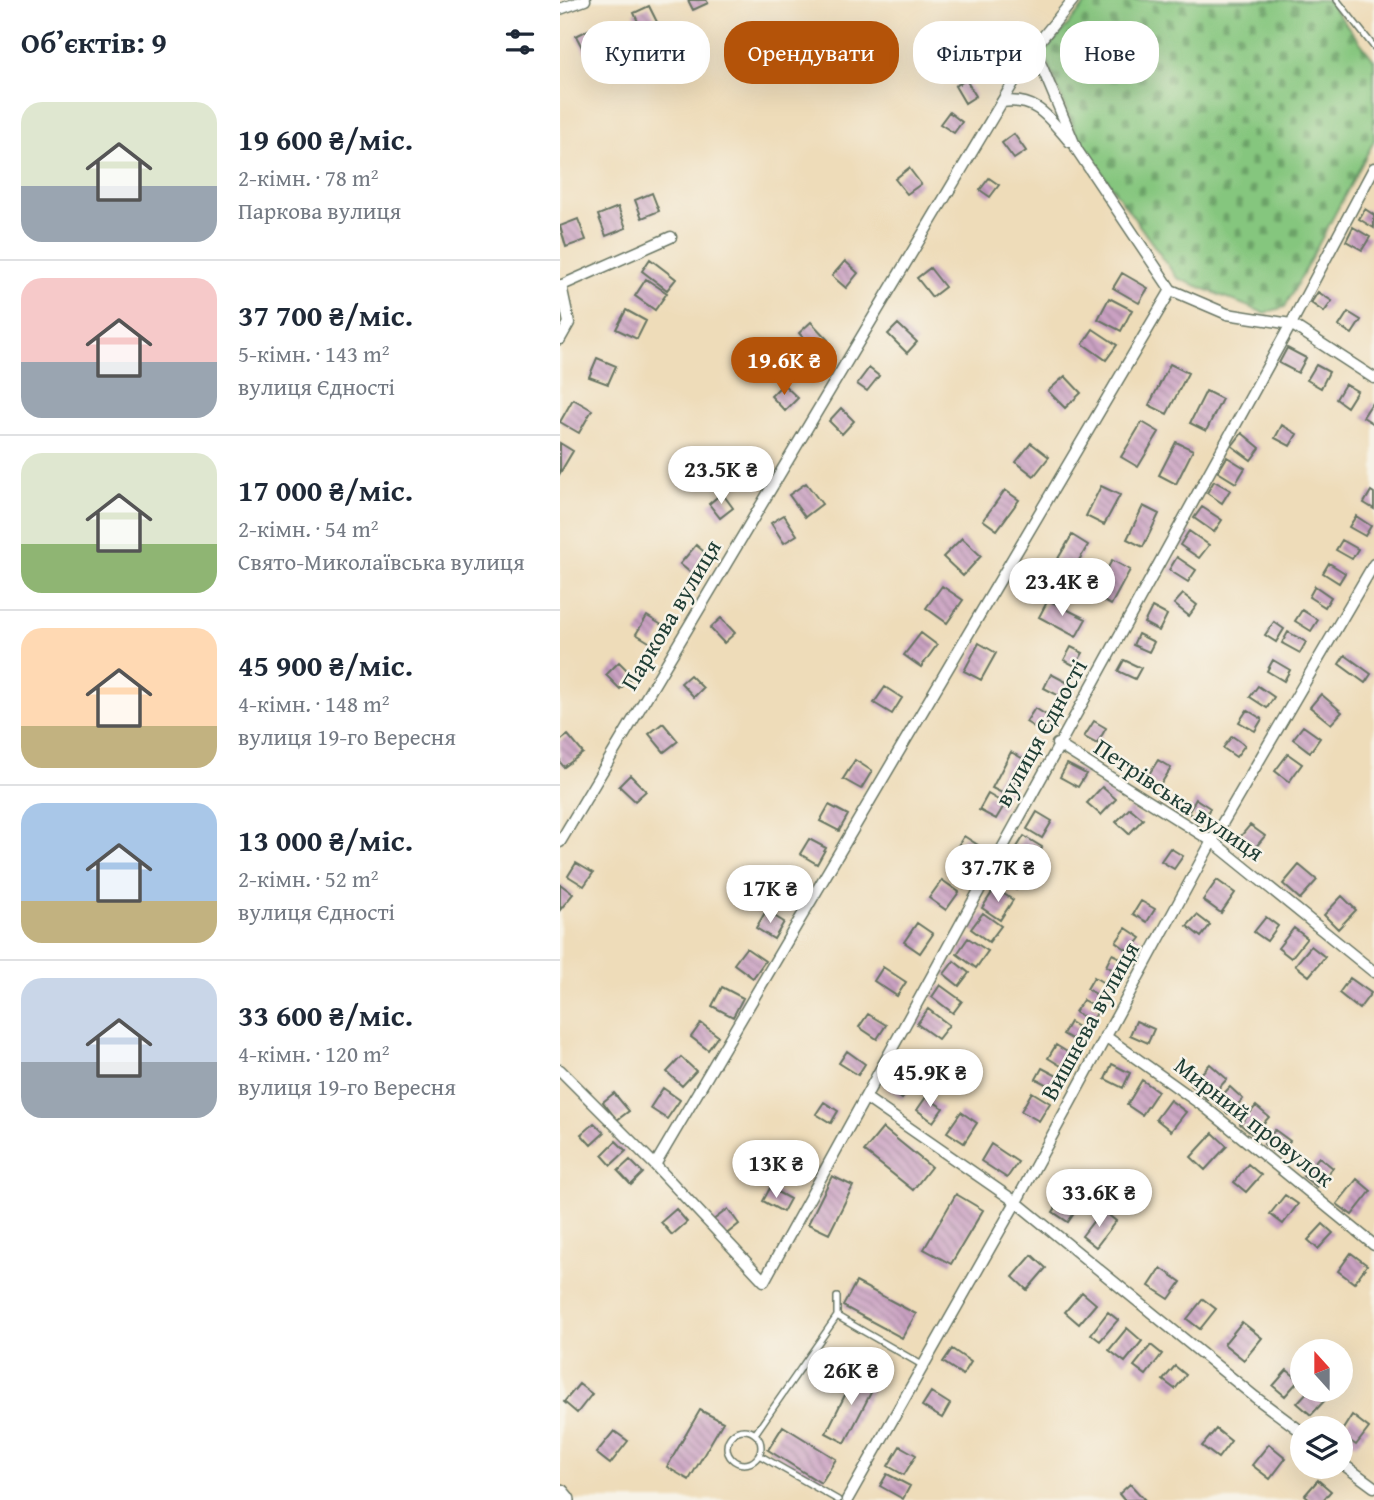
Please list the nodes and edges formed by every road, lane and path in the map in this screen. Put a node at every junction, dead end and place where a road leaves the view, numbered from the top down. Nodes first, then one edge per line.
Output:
1 (585, 0) edge
2 (1073, 0) edge
3 (1337, 0) edge
4 (560, 9) edge
5 (1046, 33) edge
6 (1374, 47) edge
7 (1046, 76) edge
8 (1013, 84) edge
9 (1002, 102) junction
10 (1077, 150) junction
11 (1374, 168) edge
12 (671, 237) dead end
13 (561, 286) edge
14 (1171, 290) junction
15 (1291, 324) junction
16 (560, 340) edge
17 (1374, 379) edge
18 (1374, 564) edge
19 (1058, 744) junction
20 (1212, 841) junction
21 (560, 842) edge
22 (1374, 972) edge
23 (1105, 1036) junction
24 (560, 1070) edge
25 (866, 1098) junction
26 (655, 1165) junction
27 (1016, 1202) junction
28 (1374, 1245) edge
29 (837, 1297) dead end
30 (837, 1316) junction
31 (923, 1365) junction
32 (1290, 1424) edge
33 (755, 1434) junction
34 (759, 1455) junction
35 (1353, 1472) edge
36 (1374, 1487) edge
37 (560, 1494) edge
38 (565, 1500) edge
39 (838, 1500) edge
40 (847, 1500) edge

1 - 4 street
2 - 5 street, Паркова вулиця
3 - 6 lane
7 - 10 street
8 - 9 street, Паркова вулиця
9 - 10 street
9 - 21 street, Паркова вулиця
10 - 14 street
11 - 15 street, вулиця Єдності
12 - 13 street
13 - 16 street
14 - 15 street
14 - 26 street
15 - 17 street
15 - 19 street, вулиця Єдності
18 - 20 street, Вишнева вулиця
19 - 20 street, Петрівська вулиця
19 - 25 street, вулиця Єдності
20 - 22 street, Петрівська вулиця
20 - 23 street, Вишнева вулиця
23 - 27 street, Вишнева вулиця
23 - 28 street, Мирний провулок
24 - 26 street
25 - 26 street, вулиця Єдності
25 - 27 street
27 - 31 street, Вишнева вулиця
27 - 32 street
29 - 30 lane
30 - 31 lane
30 - 33 lane
31 - 40 street, Вишнева вулиця
33 - 34 lane
33 - 34 lane
34 - 39 lane
35 - 36 street
37 - 38 highway

